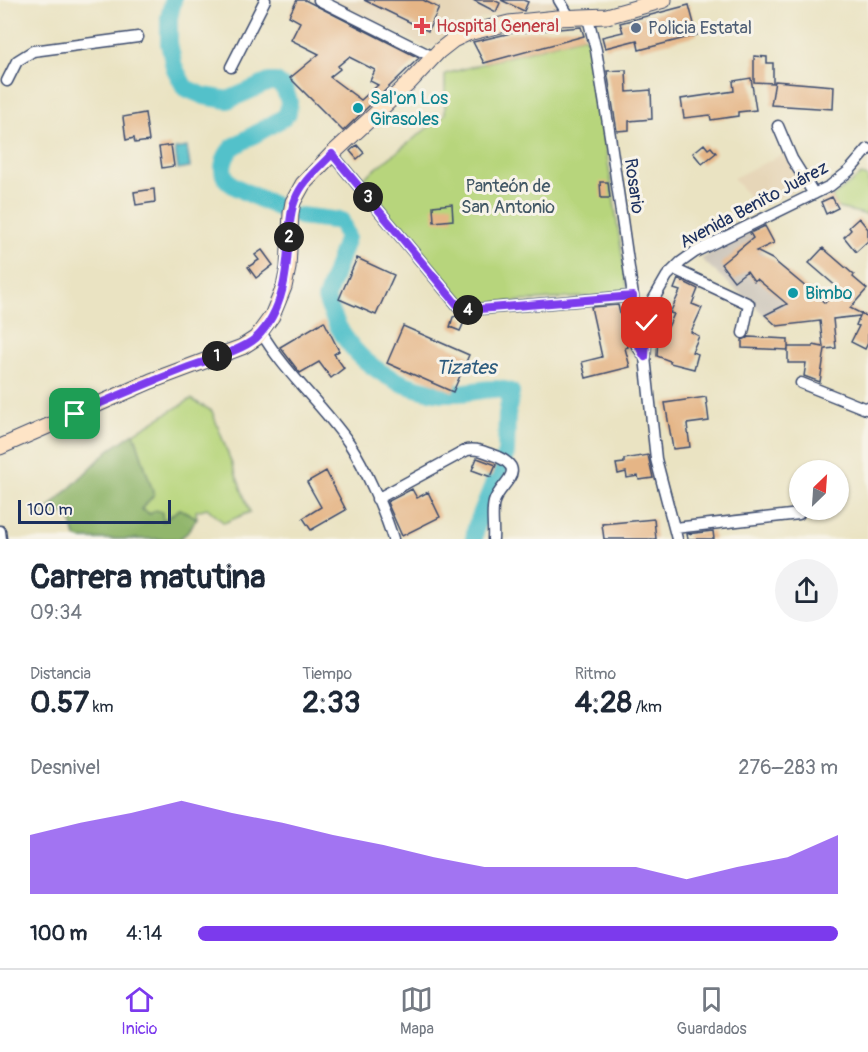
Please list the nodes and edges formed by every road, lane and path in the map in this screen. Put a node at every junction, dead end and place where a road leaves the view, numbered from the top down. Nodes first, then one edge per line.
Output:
1 (265, 0) edge
2 (319, 0) edge
3 (559, 0) edge
4 (664, 0) edge
5 (570, 18) junction
6 (588, 18) junction
7 (138, 38) dead end
8 (433, 57) junction
9 (231, 67) dead end
10 (7, 81) dead end
11 (778, 126) dead end
12 (868, 149) edge
13 (332, 154) junction
14 (814, 194) junction
15 (674, 268) junction
16 (633, 296) junction
17 (261, 332) junction
18 (743, 333) dead end
19 (645, 357) junction
20 (801, 382) dead end
21 (868, 407) edge
22 (0, 447) edge
23 (377, 499) junction
24 (789, 516) edge
25 (0, 531) edge
26 (676, 534) edge
27 (1, 539) edge
28 (393, 539) edge
29 (493, 539) edge

1 - 9 street
2 - 8 street
3 - 5 street
4 - 6 main road
5 - 6 main road
5 - 8 main road
6 - 16 street, Rosario
7 - 10 street
8 - 13 main road
11 - 14 street
12 - 14 street, Avenida Benito Juárez
13 - 16 street
13 - 17 main road
14 - 15 street, Avenida Benito Juárez
15 - 18 street
15 - 19 street, Avenida Benito Juárez
16 - 19 street, Rosario
17 - 22 main road
17 - 23 street
19 - 26 street, Avenida Benito Juárez
20 - 21 street
23 - 28 street
23 - 29 street
24 - 26 street
25 - 27 street

